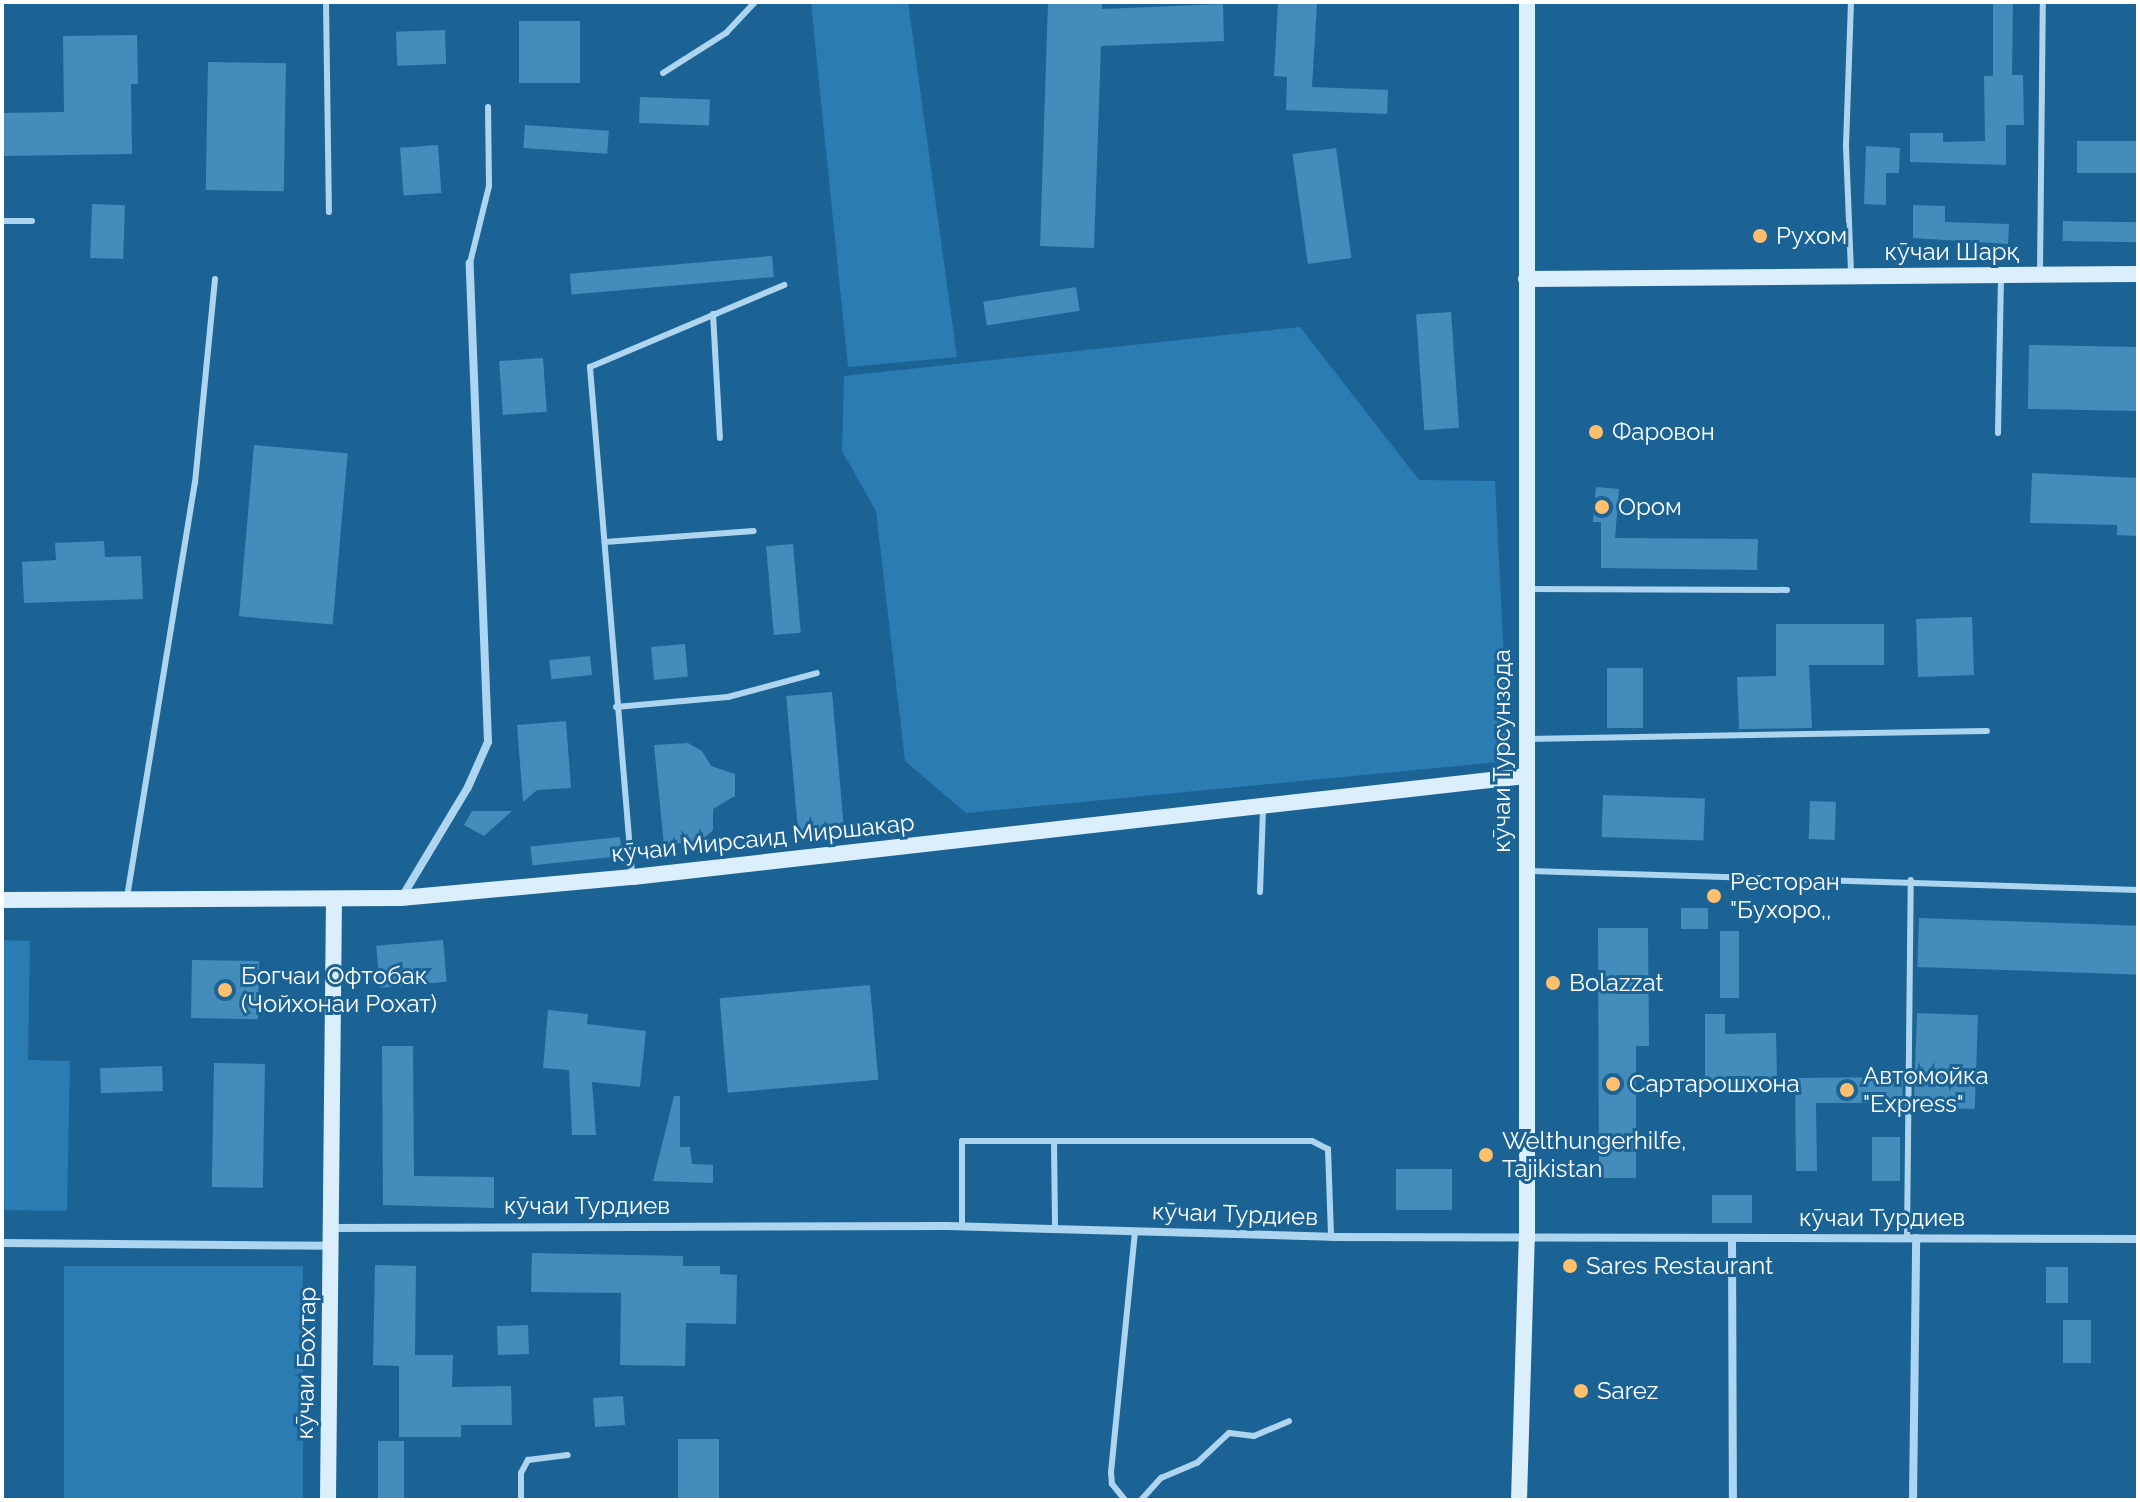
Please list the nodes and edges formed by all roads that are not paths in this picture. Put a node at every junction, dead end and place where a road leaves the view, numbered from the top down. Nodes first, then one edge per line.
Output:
1 (326, 2) edge
2 (755, 2) edge
3 (1527, 2) edge
4 (1851, 2) edge
5 (2043, 2) edge
6 (663, 73) dead end
7 (488, 107) dead end
8 (329, 212) dead end
9 (2, 221) edge
10 (32, 221) dead end
11 (470, 263) joint
12 (2138, 274) edge
13 (2001, 275) junction
14 (2040, 275) junction
15 (1851, 277) junction
16 (215, 279) dead end
17 (1526, 279) junction
18 (784, 285) dead end
19 (713, 314) junction
20 (1998, 433) dead end
21 (720, 438) dead end
22 (754, 531) dead end
23 (605, 542) junction
24 (1528, 589) junction
25 (1787, 590) dead end
26 (817, 673) dead end
27 (616, 707) junction
28 (1987, 731) dead end
29 (1526, 739) junction
30 (1526, 776) junction
31 (1263, 805) junction
32 (1526, 871) junction
33 (633, 877) junction
34 (1911, 880) junction
35 (2138, 890) edge
36 (1260, 892) dead end
37 (401, 898) junction
38 (334, 899) junction
39 (2, 900) edge
40 (127, 900) junction
41 (1054, 1141) junction
42 (962, 1226) junction
43 (331, 1228) junction
44 (1055, 1228) junction
45 (1135, 1231) junction
46 (1331, 1237) junction
47 (1527, 1238) junction
48 (1732, 1238) junction
49 (1912, 1238) junction
50 (2138, 1239) edge
51 (2, 1243) edge
52 (331, 1246) junction
53 (1289, 1421) dead end
54 (568, 1455) dead end
55 (328, 1500) edge
56 (521, 1500) edge
57 (1125, 1500) edge
58 (1141, 1500) edge
59 (1519, 1500) edge
60 (1733, 1500) edge
61 (1913, 1500) edge

1 - 8 lane
2 - 6 lane
3 - 17 street, кӯчаи Турсунзода
4 - 15 lane
5 - 14 lane
7 - 11 lane
9 - 10 lane
11 - 37 street
12 - 14 street, кӯчаи Шарқ
13 - 14 street, кӯчаи Шарқ
13 - 15 street, кӯчаи Шарқ
13 - 20 lane
15 - 17 street, кӯчаи Шарқ
16 - 40 lane
17 - 24 street, кӯчаи Турсунзода
18 - 19 lane
19 - 21 lane
19 - 23 lane
22 - 23 lane
23 - 27 lane
24 - 25 lane
24 - 29 street, кӯчаи Турсунзода
26 - 27 lane
27 - 33 lane
28 - 29 lane
29 - 30 street, кӯчаи Турсунзода
30 - 31 street, кӯчаи Мирсаид Миршакар
30 - 32 street, кӯчаи Турсунзода
31 - 33 street, кӯчаи Мирсаид Миршакар
31 - 36 lane
32 - 34 lane
32 - 47 street, кӯчаи Турсунзода
33 - 37 street, кӯчаи Мирсаид Миршакар
34 - 35 lane
34 - 49 lane
37 - 38 street, кӯчаи Мирсаид Миршакар
38 - 40 street, кӯчаи Мирсаид Миршакар
38 - 43 street, кӯчаи Бохтар
39 - 40 street, кӯчаи Мирсаид Миршакар
41 - 42 lane
41 - 44 lane
41 - 46 lane
42 - 43 street, кӯчаи Турдиев
42 - 44 street, кӯчаи Турдиев
43 - 52 street, кӯчаи Бохтар
44 - 45 street, кӯчаи Турдиев
45 - 46 street, кӯчаи Турдиев
45 - 57 lane
46 - 47 street, кӯчаи Турдиев
47 - 48 street, кӯчаи Турдиев
47 - 59 street, кӯчаи Турсунзода
48 - 49 street, кӯчаи Турдиев
48 - 60 street
49 - 50 street, кӯчаи Турдиев
49 - 61 street
51 - 52 street
52 - 55 street, кӯчаи Бохтар
53 - 58 lane
54 - 56 lane

